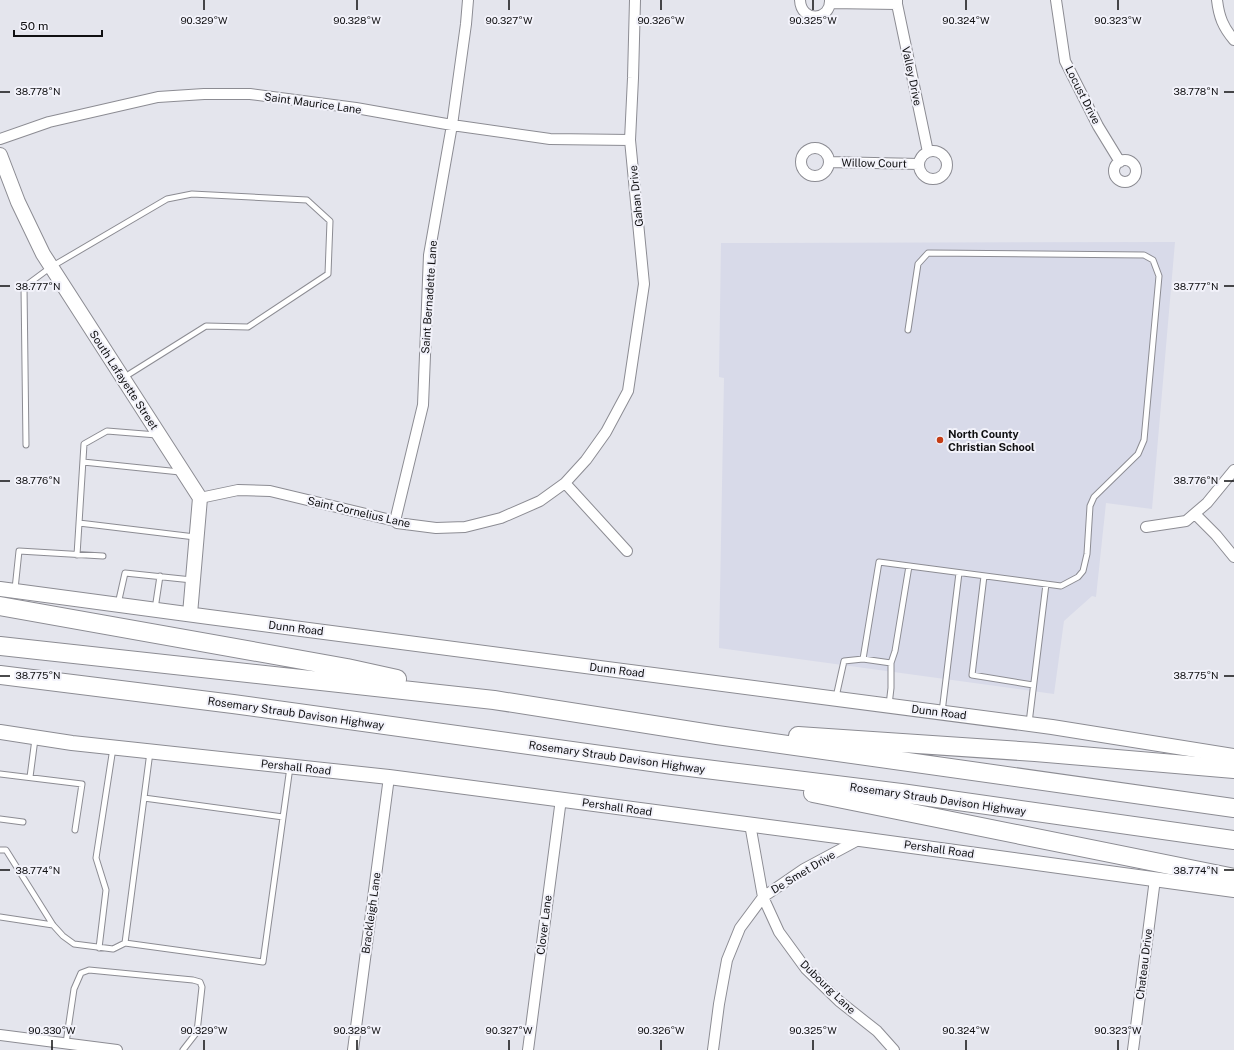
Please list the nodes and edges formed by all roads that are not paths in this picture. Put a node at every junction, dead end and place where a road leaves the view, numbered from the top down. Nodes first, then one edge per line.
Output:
1 (468, 0) edge
2 (635, 0) edge
3 (800, 0) edge
4 (1056, 0) edge
5 (1217, 0) edge
6 (830, 1) edge
7 (897, 2) edge
8 (1234, 40) edge
9 (452, 125) junction
10 (0, 139) edge
11 (630, 140) junction
12 (928, 152) junction
13 (0, 155) edge
14 (829, 162) dead end
15 (1120, 162) dead end
16 (919, 164) junction
17 (51, 267) junction
18 (908, 330) dead end
19 (123, 378) junction
20 (628, 391) joint
21 (160, 435) junction
22 (26, 445) dead end
23 (83, 462) junction
24 (1234, 470) edge
25 (183, 472) junction
26 (565, 483) junction
27 (200, 498) junction
28 (1194, 514) junction
29 (394, 521) junction
30 (79, 523) junction
31 (1146, 527) dead end
32 (196, 538) junction
33 (627, 551) dead end
34 (77, 555) junction
35 (103, 556) dead end
36 (1234, 557) edge
37 (909, 566) junction
38 (959, 573) junction
39 (160, 576) junction
40 (984, 576) junction
41 (193, 580) junction
42 (1046, 584) junction
43 (0, 588) edge
44 (15, 590) junction
45 (118, 604) junction
46 (0, 606) edge
47 (155, 610) junction
48 (190, 614) junction
49 (0, 646) edge
50 (863, 659) junction
51 (891, 663) junction
52 (0, 675) edge
53 (1033, 685) junction
54 (835, 698) junction
55 (494, 700) junction
56 (889, 706) junction
57 (942, 712) junction
58 (1028, 724) junction
59 (0, 732) edge
60 (717, 735) junction
61 (35, 738) junction
62 (113, 748) junction
63 (150, 751) junction
64 (1234, 756) edge
65 (673, 765) junction
66 (290, 767) junction
67 (1234, 769) edge
68 (0, 774) edge
69 (390, 777) junction
70 (30, 778) junction
71 (144, 798) junction
72 (561, 799) junction
73 (1234, 808) edge
74 (283, 817) junction
75 (0, 819) edge
76 (23, 822) dead end
77 (750, 824) junction
78 (75, 830) dead end
79 (860, 839) junction
80 (1234, 840) edge
81 (0, 850) edge
82 (1234, 878) edge
83 (1155, 879) junction
84 (1234, 890) edge
85 (763, 897) junction
86 (0, 917) edge
87 (53, 925) junction
88 (125, 943) junction
89 (99, 948) junction
90 (0, 1034) edge
91 (66, 1043) junction
92 (117, 1050) edge
93 (183, 1050) edge
94 (353, 1050) edge
95 (528, 1050) edge
96 (713, 1050) edge
97 (894, 1050) edge
98 (1133, 1050) edge

1 - 9 street, Saint Bernadette Lane
2 - 11 street, Gahan Drive
3 - 6 street
4 - 15 street, Locust Drive
5 - 8 street
6 - 7 street
7 - 12 street, Valley Drive
9 - 10 street, Saint Maurice Lane
9 - 11 street, Saint Maurice Lane
9 - 29 street, Saint Bernadette Lane
11 - 20 street, Gahan Drive
12 - 16 street
12 - 16 street
13 - 17 street, South Lafayette Street
14 - 16 street, Willow Court
17 - 19 street, South Lafayette Street
17 - 19 lane
17 - 22 lane
18 - 42 lane
19 - 21 street, South Lafayette Street
20 - 26 street, Saint Cornelius Lane
21 - 23 lane
21 - 25 street, South Lafayette Street
23 - 25 lane
23 - 30 lane
24 - 28 street
25 - 27 street, South Lafayette Street
26 - 29 street, Saint Cornelius Lane
26 - 33 street
27 - 29 street, Saint Cornelius Lane
27 - 32 street
28 - 31 street
28 - 36 street
30 - 32 lane
30 - 34 lane
32 - 41 street
34 - 35 lane
34 - 44 lane
37 - 38 lane
37 - 50 lane
37 - 51 lane
38 - 40 lane
38 - 57 lane
39 - 41 lane
39 - 45 lane
39 - 47 lane
40 - 42 lane
40 - 53 lane
41 - 48 street
42 - 53 lane
43 - 44 street, Dunn Road
44 - 45 street, Dunn Road
45 - 47 street, Dunn Road
46 - 55 highway
47 - 48 street, Dunn Road
48 - 54 street, Dunn Road
49 - 55 highway
50 - 51 lane
50 - 54 lane
51 - 56 lane
52 - 65 highway, Rosemary Straub Davison Highway
53 - 58 lane
54 - 56 street, Dunn Road
55 - 60 highway
56 - 57 street, Dunn Road
57 - 58 street, Dunn Road
58 - 64 street, Dunn Road
59 - 61 street, Pershall Road
60 - 67 highway
60 - 73 highway
61 - 62 street, Pershall Road
61 - 70 lane
62 - 63 street, Pershall Road
62 - 89 lane
63 - 66 street, Pershall Road
63 - 71 lane
65 - 80 highway, Rosemary Straub Davison Highway
65 - 82 highway
66 - 69 street, Pershall Road
66 - 74 lane
68 - 70 lane
69 - 72 street, Pershall Road
69 - 94 street, Brackleigh Lane
70 - 78 lane
71 - 74 lane
71 - 88 lane
72 - 77 street, Pershall Road
72 - 95 street, Clover Lane
74 - 88 lane
75 - 76 lane
77 - 79 street, Pershall Road
77 - 85 street, Dubourg Lane
79 - 83 street, Pershall Road
79 - 85 street, De Smet Drive
81 - 87 lane
83 - 84 street, Pershall Road
83 - 98 street, Chateau Drive
85 - 96 street, De Smet Drive
85 - 97 street, Dubourg Lane
86 - 87 lane
87 - 89 lane
88 - 89 lane
90 - 91 street
91 - 92 street
91 - 93 lane

